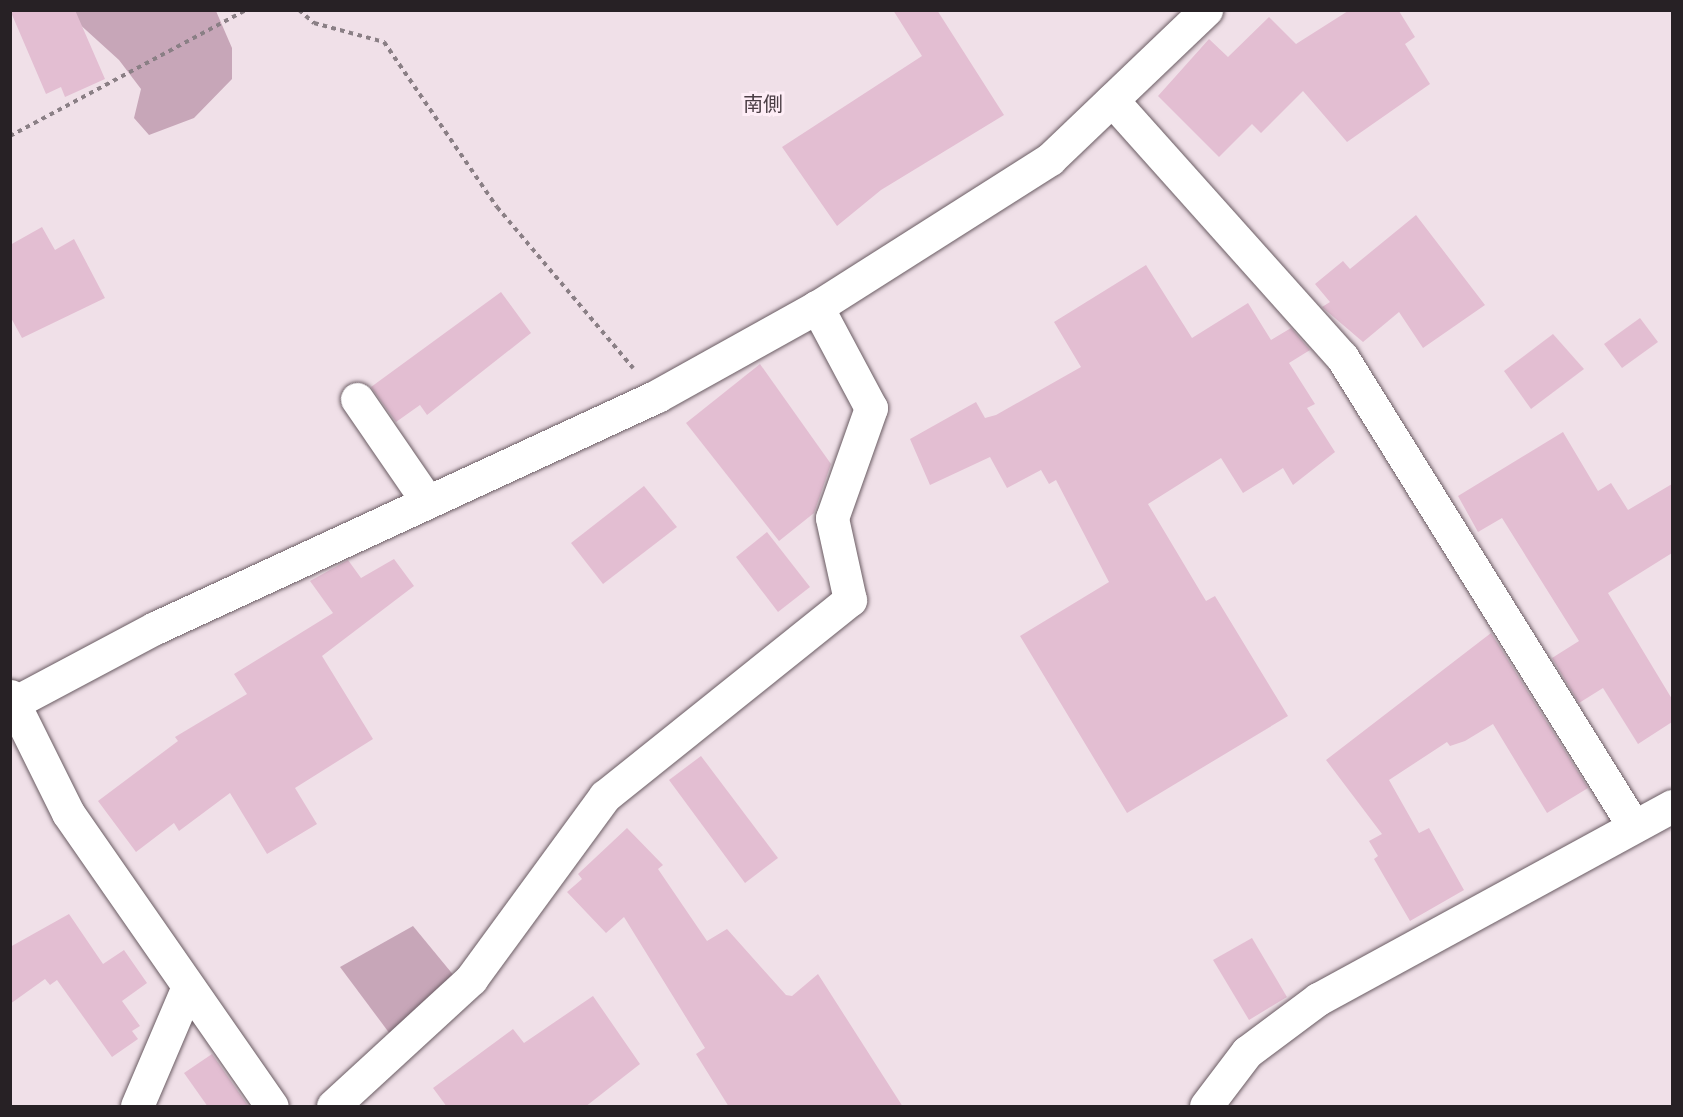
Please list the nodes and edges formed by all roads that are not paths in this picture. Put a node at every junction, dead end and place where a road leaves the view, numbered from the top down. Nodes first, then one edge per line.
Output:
1 (1206, 10) edge
2 (1113, 100) junction
3 (817, 307) junction
4 (357, 399) dead end
5 (427, 501) junction
6 (11, 701) edge
7 (1659, 821) edge
8 (187, 988) junction
9 (137, 1107) edge
10 (272, 1107) edge
11 (333, 1107) edge
12 (1206, 1107) edge

1 - 2 street
2 - 3 street
2 - 7 street
3 - 5 street
3 - 11 street
4 - 5 street
5 - 6 street
6 - 8 street
7 - 12 street
8 - 9 street
8 - 10 street

